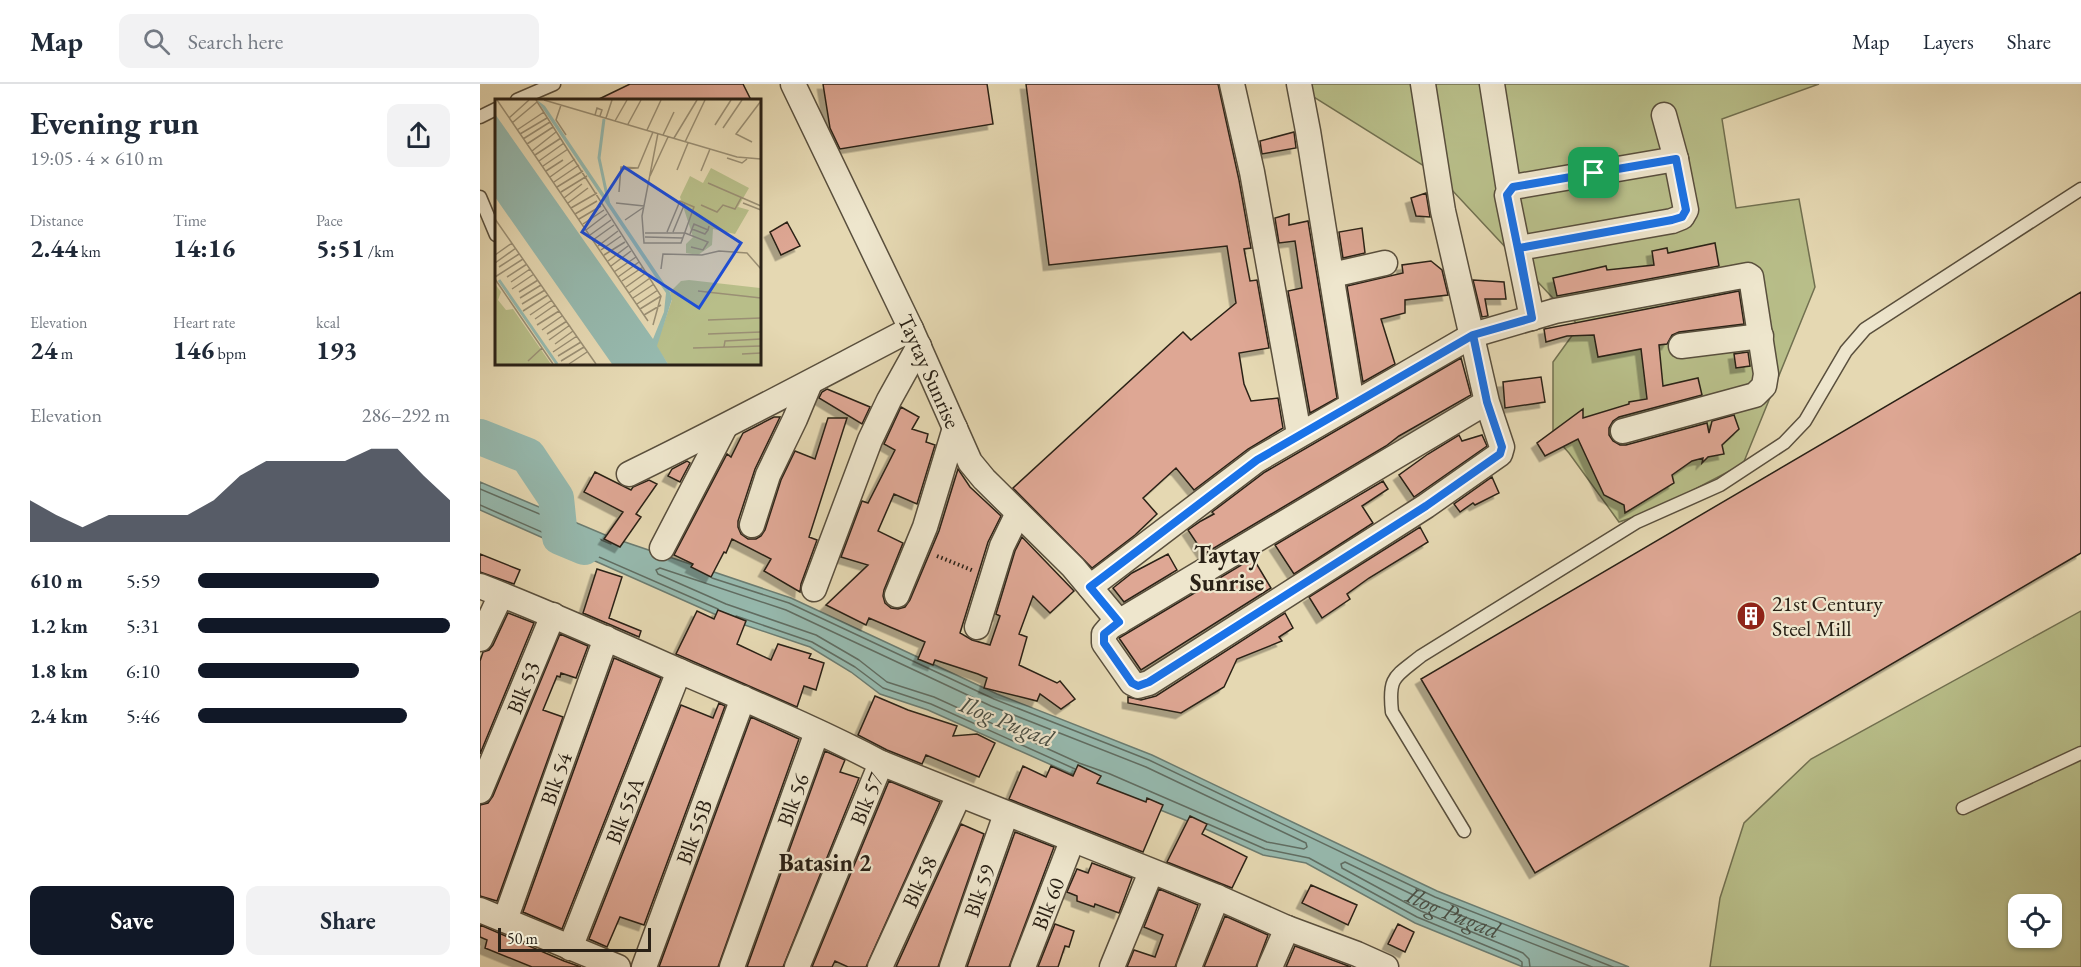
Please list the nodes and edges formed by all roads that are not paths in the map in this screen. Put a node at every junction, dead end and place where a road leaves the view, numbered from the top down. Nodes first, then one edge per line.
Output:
1 (554, 84) edge
2 (793, 84) edge
3 (1233, 84) edge
4 (1299, 84) edge
5 (1423, 84) edge
6 (1492, 84) edge
7 (519, 99) edge
8 (495, 110) edge
9 (1664, 115) dead end
10 (480, 117) edge
11 (1676, 159) junction
12 (2081, 189) edge
13 (1509, 191) junction
14 (480, 197) edge
15 (495, 233) edge
16 (1519, 248) junction
17 (1385, 263) dead end
18 (1332, 275) junction
19 (1532, 318) junction
20 (1473, 335) junction
21 (1761, 336) junction
22 (915, 338) junction
23 (1681, 346) dead end
24 (810, 382) junction
25 (1487, 402) junction
26 (1352, 404) junction
27 (725, 427) junction
28 (955, 428) junction
29 (1623, 431) dead end
30 (1299, 434) junction
31 (629, 474) dead end
32 (1018, 513) junction
33 (752, 525) dead end
34 (662, 548) dead end
35 (1090, 587) junction
36 (814, 589) dead end
37 (491, 591) edge
38 (897, 595) dead end
39 (553, 615) junction
40 (1119, 622) junction
41 (977, 627) dead end
42 (606, 638) junction
43 (480, 639) edge
44 (679, 671) junction
45 (743, 698) junction
46 (817, 732) junction
47 (2081, 753) edge
48 (881, 763) junction
49 (480, 791) edge
50 (959, 795) junction
51 (1963, 808) dead end
52 (1006, 814) junction
53 (1464, 831) dead end
54 (1072, 841) junction
55 (1151, 872) junction
56 (1217, 897) junction
57 (480, 910) edge
58 (505, 921) junction
59 (1287, 928) junction
60 (570, 948) junction
61 (1354, 960) edge
62 (618, 967) edge
63 (644, 967) edge
64 (732, 967) edge
65 (797, 967) edge
66 (880, 967) edge
67 (952, 967) edge
68 (1023, 967) edge
69 (1112, 967) edge
70 (1189, 967) edge
71 (1270, 967) edge
72 (1386, 967) edge

1 - 7 lane
2 - 22 street, Taytay Sunrise
3 - 30 street
4 - 18 street
5 - 20 street
6 - 13 street
8 - 10 lane
9 - 11 street
11 - 13 street
11 - 16 street
12 - 53 lane
13 - 16 street
14 - 15 lane
16 - 19 street
17 - 18 street
18 - 26 street
19 - 20 street
19 - 21 street
20 - 25 street
20 - 26 street
21 - 23 street
21 - 29 street
22 - 24 street
22 - 28 street, Taytay Sunrise
22 - 36 street
24 - 27 street
24 - 33 street
25 - 40 street
25 - 40 street
26 - 30 street
27 - 31 street
27 - 34 street
28 - 32 street, Taytay Sunrise
28 - 38 street
30 - 35 street
32 - 35 street, Taytay Sunrise
32 - 41 street
35 - 40 street, Taytay Sunrise
37 - 39 street
37 - 43 street
39 - 42 street
39 - 49 street, Blk 53
42 - 44 street
42 - 58 street, Blk 54
44 - 45 street
44 - 60 street, Blk 55A
45 - 46 street
45 - 63 street, Blk 55B
46 - 48 street
46 - 64 street, Blk 56
47 - 51 lane
48 - 50 street
48 - 65 street, Blk 57
50 - 52 street
50 - 66 street, Blk 58
52 - 54 street
52 - 67 street, Blk 59
54 - 55 street
54 - 68 street, Blk 60
55 - 56 street
55 - 69 street
56 - 59 street
56 - 70 street
57 - 58 street
58 - 60 street
59 - 61 street
59 - 71 street
60 - 62 street
61 - 72 street

